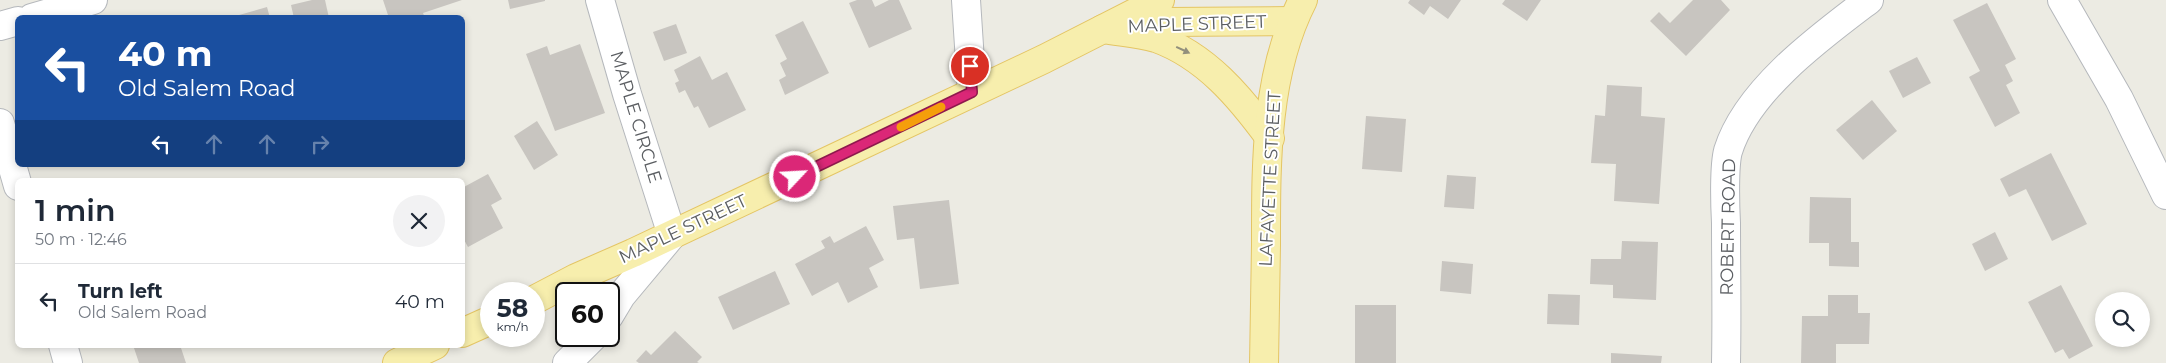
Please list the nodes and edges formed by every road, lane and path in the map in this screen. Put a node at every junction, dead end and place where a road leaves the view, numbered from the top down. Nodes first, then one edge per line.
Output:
1 (93, 0) edge
2 (600, 0) edge
3 (966, 0) edge
4 (1160, 0) edge
5 (1868, 0) edge
6 (2062, 0) edge
7 (1297, 10) edge
8 (42, 15) edge
9 (15, 23) edge
10 (0, 26) edge
11 (1103, 29) junction
12 (972, 92) junction
13 (0, 123) edge
14 (1270, 138) junction
15 (16, 178) edge
16 (2166, 194) edge
17 (672, 235) junction
18 (545, 294) edge
19 (620, 298) edge
20 (480, 325) edge
21 (465, 332) edge
22 (583, 347) edge
23 (64, 348) edge
24 (429, 348) edge
25 (68, 363) edge
26 (397, 363) edge
27 (567, 363) edge
28 (1264, 363) edge
29 (1726, 363) edge

1 - 8 street
2 - 17 street, MAPLE CIRCLE
3 - 12 street
4 - 11 main road, MAPLE STREET
5 - 29 street, ROBERT ROAD
6 - 16 street
7 - 11 main road, MAPLE STREET
7 - 14 main road, LAFAYETTE STREET
9 - 10 street
11 - 12 main road, MAPLE STREET
11 -> 14 main road
12 - 17 main road, MAPLE STREET
13 - 15 street
14 - 28 main road, LAFAYETTE STREET
17 - 18 main road, MAPLE STREET
17 - 19 street
20 - 21 main road
22 - 27 street
23 - 25 street
24 - 26 main road

